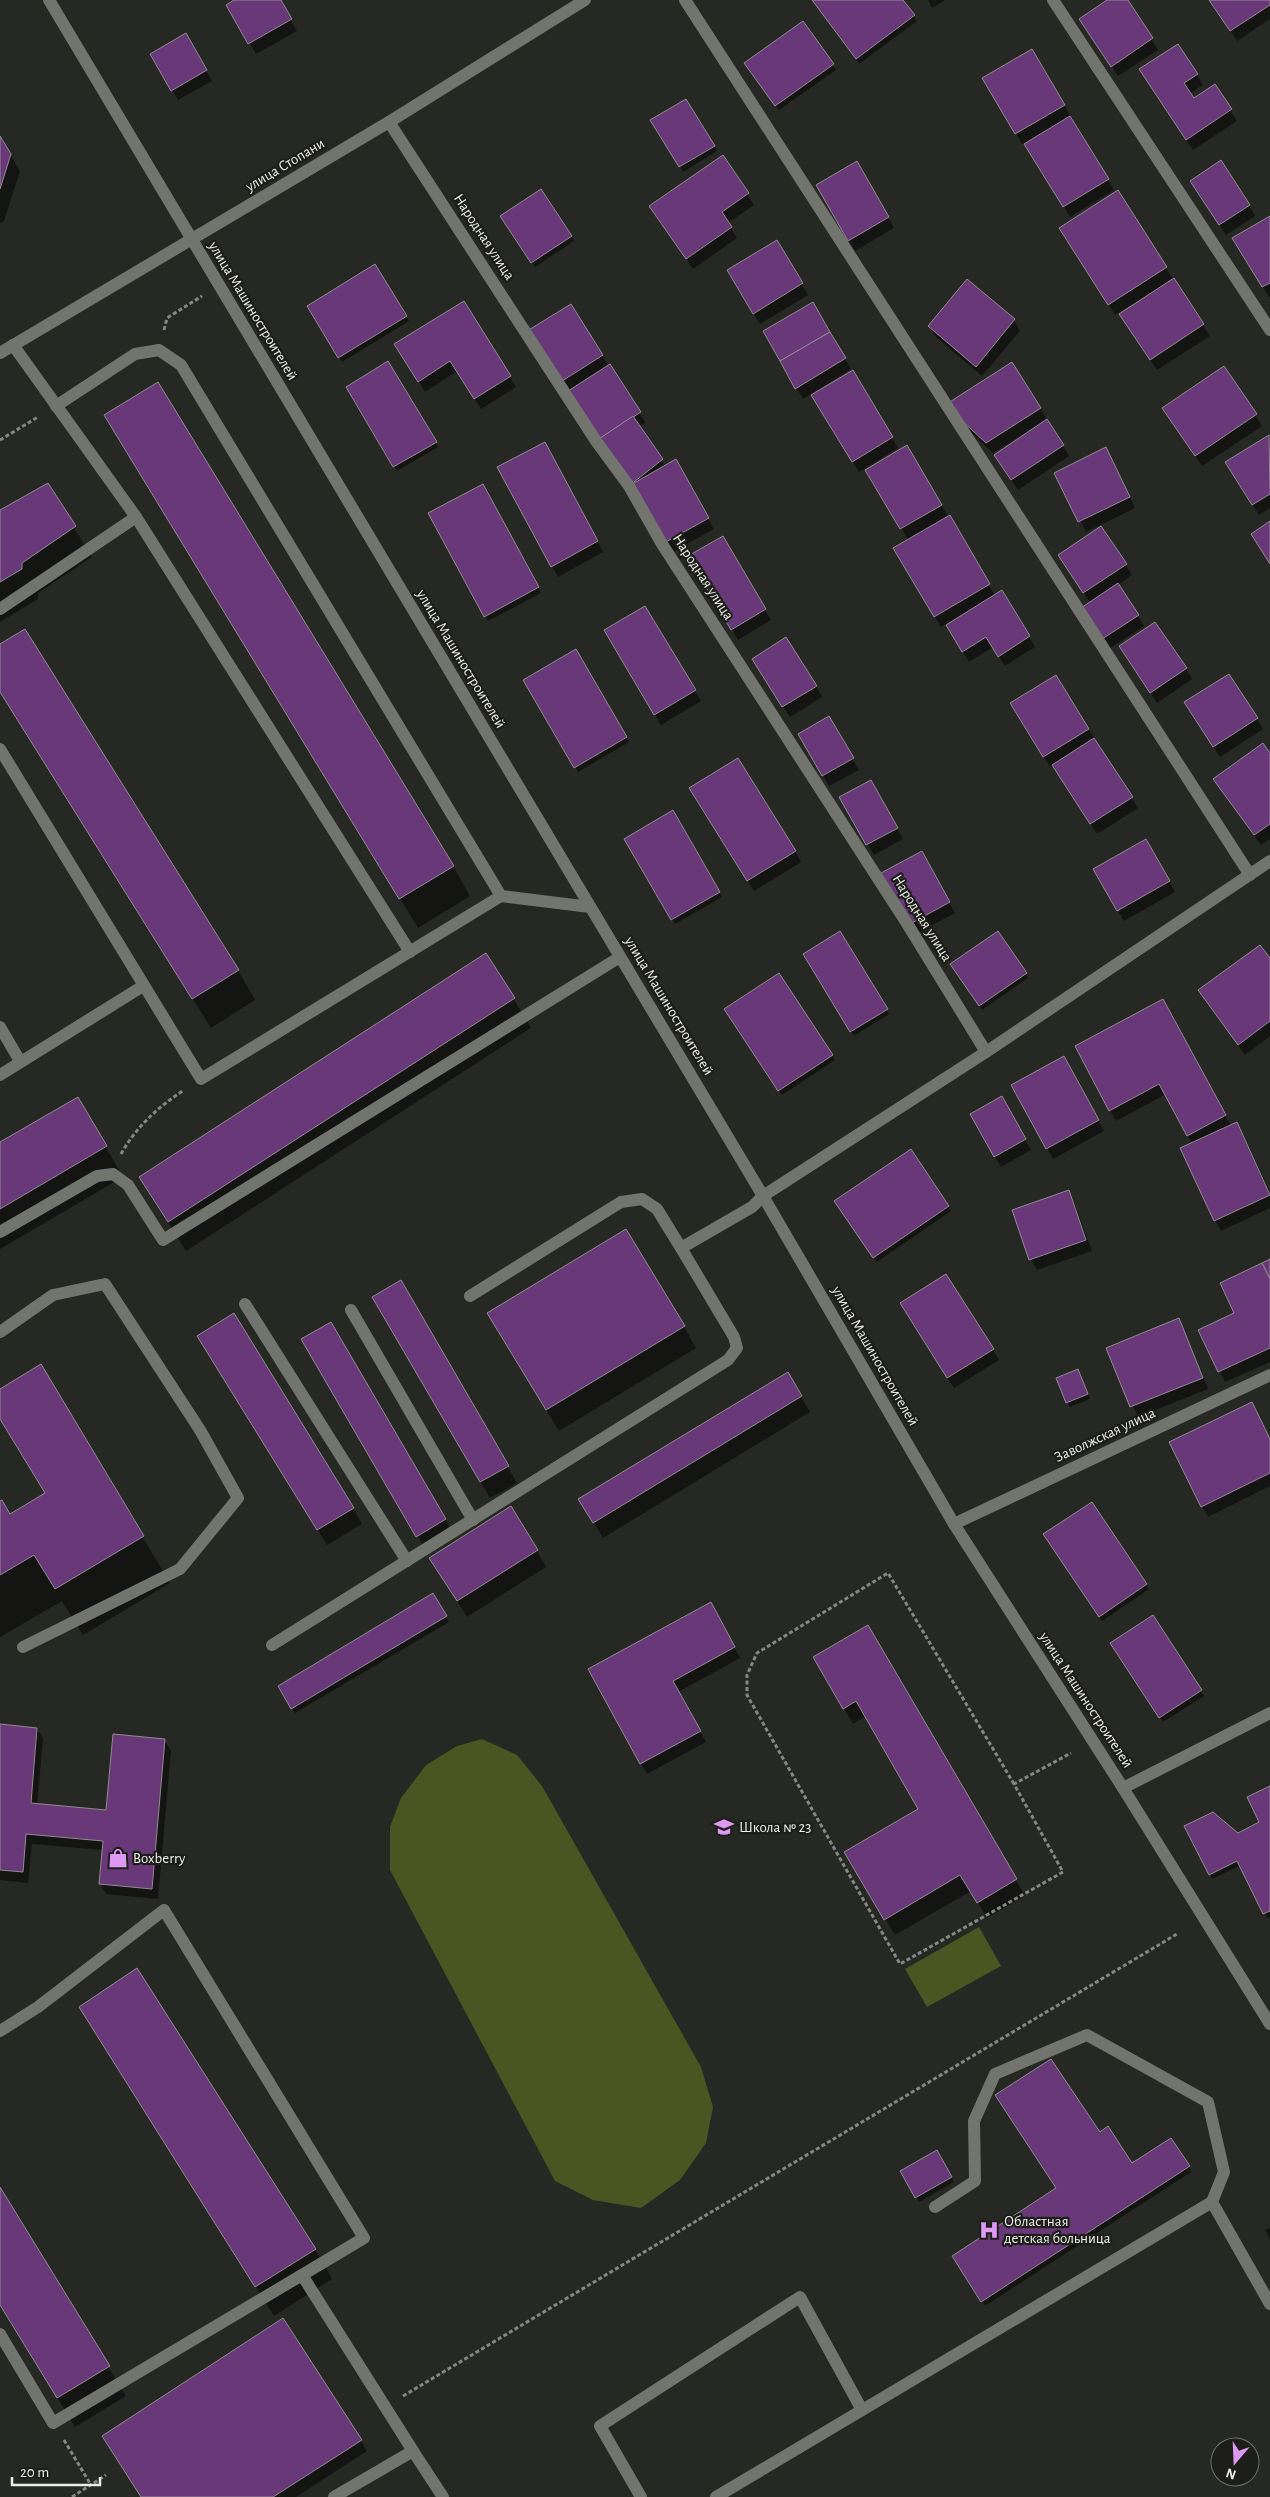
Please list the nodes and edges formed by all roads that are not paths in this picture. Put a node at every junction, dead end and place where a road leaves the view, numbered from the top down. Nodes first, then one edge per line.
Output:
1 (48, 0) edge
2 (585, 0) edge
3 (684, 0) edge
4 (1053, 0) edge
5 (389, 122) junction
6 (191, 240) junction
7 (1270, 330) edge
8 (13, 345) junction
9 (0, 353) edge
10 (56, 406) junction
11 (136, 517) junction
12 (0, 609) edge
13 (0, 749) edge
14 (1270, 861) edge
15 (1250, 874) junction
16 (501, 896) junction
17 (590, 907) junction
18 (410, 952) junction
19 (620, 957) junction
20 (142, 986) junction
21 (0, 1027) edge
22 (986, 1052) junction
23 (20, 1061) junction
24 (0, 1075) edge
25 (764, 1196) junction
26 (0, 1232) edge
27 (681, 1248) junction
28 (470, 1296) dead end
29 (245, 1304) dead end
30 (351, 1310) dead end
31 (0, 1332) edge
32 (1270, 1375) edge
33 (473, 1520) junction
34 (954, 1524) junction
35 (407, 1561) junction
36 (272, 1645) dead end
37 (23, 1647) dead end
38 (1270, 1713) edge
39 (1123, 1788) junction
40 (1270, 2024) edge
41 (0, 2030) edge
42 (1212, 2202) junction
43 (935, 2207) dead end
44 (302, 2275) junction
45 (1270, 2304) edge
46 (0, 2334) edge
47 (862, 2410) junction
48 (413, 2451) junction
49 (334, 2497) edge
50 (443, 2497) edge
51 (641, 2497) edge
52 (716, 2497) edge

1 - 6 street, улица Машиностроителей
2 - 5 street, улица Стопани
3 - 15 street
4 - 7 street
5 - 6 street, улица Стопани
5 - 22 street, Народная улица
6 - 8 street, улица Стопани
6 - 17 street, улица Машиностроителей
8 - 9 street, улица Стопани
8 - 10 street
10 - 11 street
10 - 16 street
11 - 12 street
11 - 18 street
13 - 20 street
14 - 15 street
15 - 22 street
16 - 17 street
16 - 18 street
17 - 19 street, улица Машиностроителей
18 - 20 street
19 - 25 street, улица Машиностроителей
19 - 26 street
20 - 23 street
21 - 23 street
22 - 25 street
23 - 24 street
25 - 27 street
25 - 34 street, улица Машиностроителей
27 - 28 street
27 - 33 street
29 - 35 street
30 - 33 street
31 - 37 street
32 - 34 street, Заволжская улица
33 - 35 street
34 - 39 street, улица Машиностроителей
35 - 36 street
38 - 39 street
39 - 40 street, улица Машиностроителей
41 - 44 street
42 - 43 street
42 - 45 street
42 - 47 street
44 - 46 street
44 - 48 street
47 - 51 street
47 - 52 street
48 - 49 street
48 - 50 street

